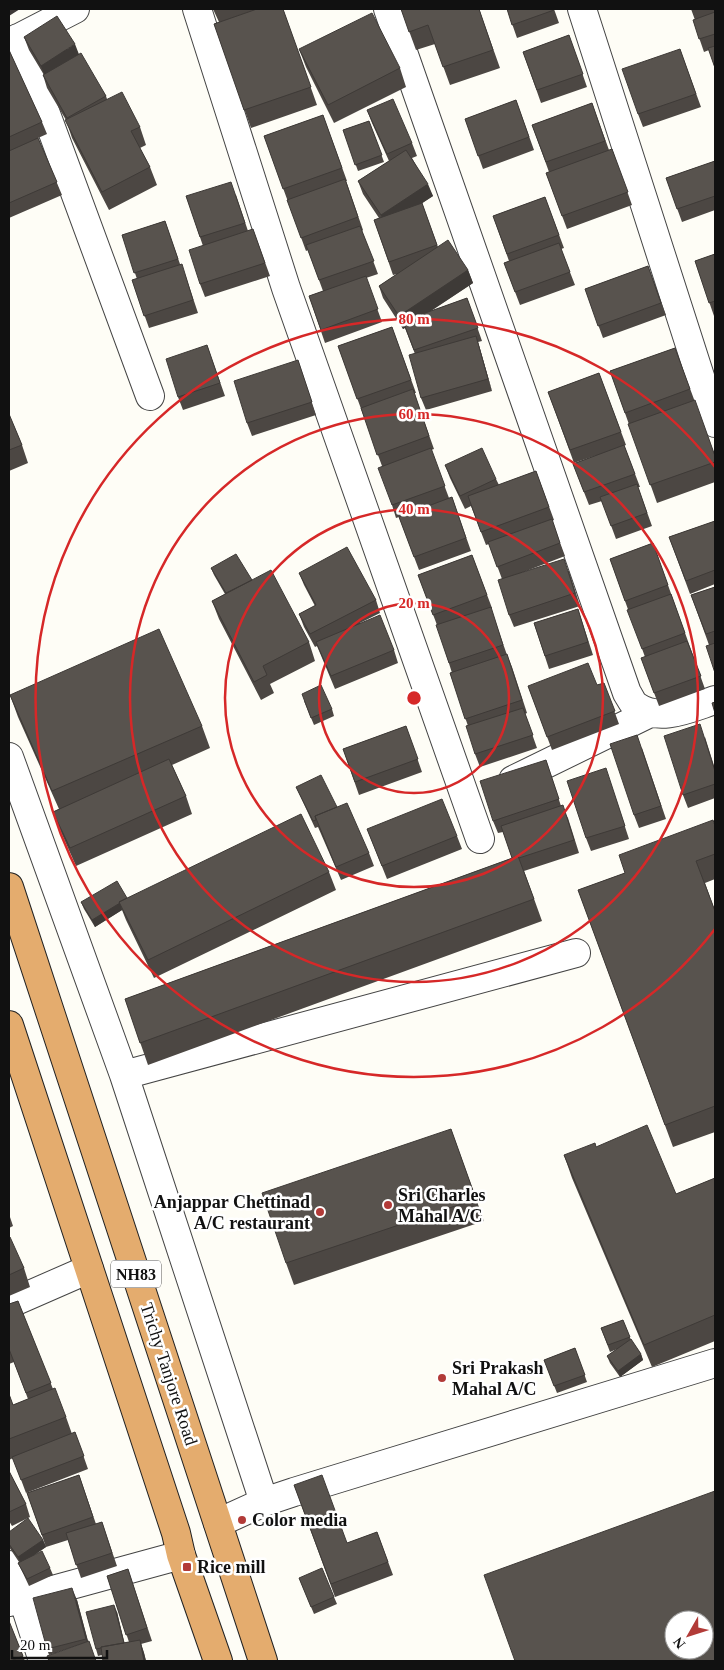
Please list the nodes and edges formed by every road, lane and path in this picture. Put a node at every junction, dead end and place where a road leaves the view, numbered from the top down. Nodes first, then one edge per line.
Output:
1 (75, 9) edge
2 (197, 9) edge
3 (388, 9) edge
4 (582, 9) edge
5 (14, 40) edge
6 (150, 396) dead end
7 (715, 423) edge
8 (715, 700) edge
9 (650, 713) junction
10 (9, 757) edge
11 (467, 803) junction
12 (480, 839) dead end
13 (9, 888) edge
14 (576, 953) dead end
15 (9, 1025) edge
16 (124, 1075) junction
17 (89, 1269) junction
18 (9, 1304) edge
19 (715, 1363) edge
20 (264, 1502) junction
21 (218, 1523) junction
22 (182, 1555) junction
23 (9, 1565) edge
24 (16, 1601) edge
25 (43, 1661) edge
26 (218, 1661) edge
27 (264, 1661) edge

1 - 5 street
2 - 11 street
3 - 9 street
4 - 7 street
5 - 6 street
8 - 9 street
9 - 11 street
10 - 16 street
11 - 12 street
13 - 21 highway, Trichy Tanjore Road / NH83
14 - 16 street
15 - 17 highway, NH83
16 - 20 street
17 - 18 street
17 - 22 highway, NH83
19 - 20 street
20 - 21 street
21 - 27 highway, Trichy Tanjore Road / NH83
22 - 24 street
22 - 26 highway, NH83
23 - 24 street
24 - 25 street

